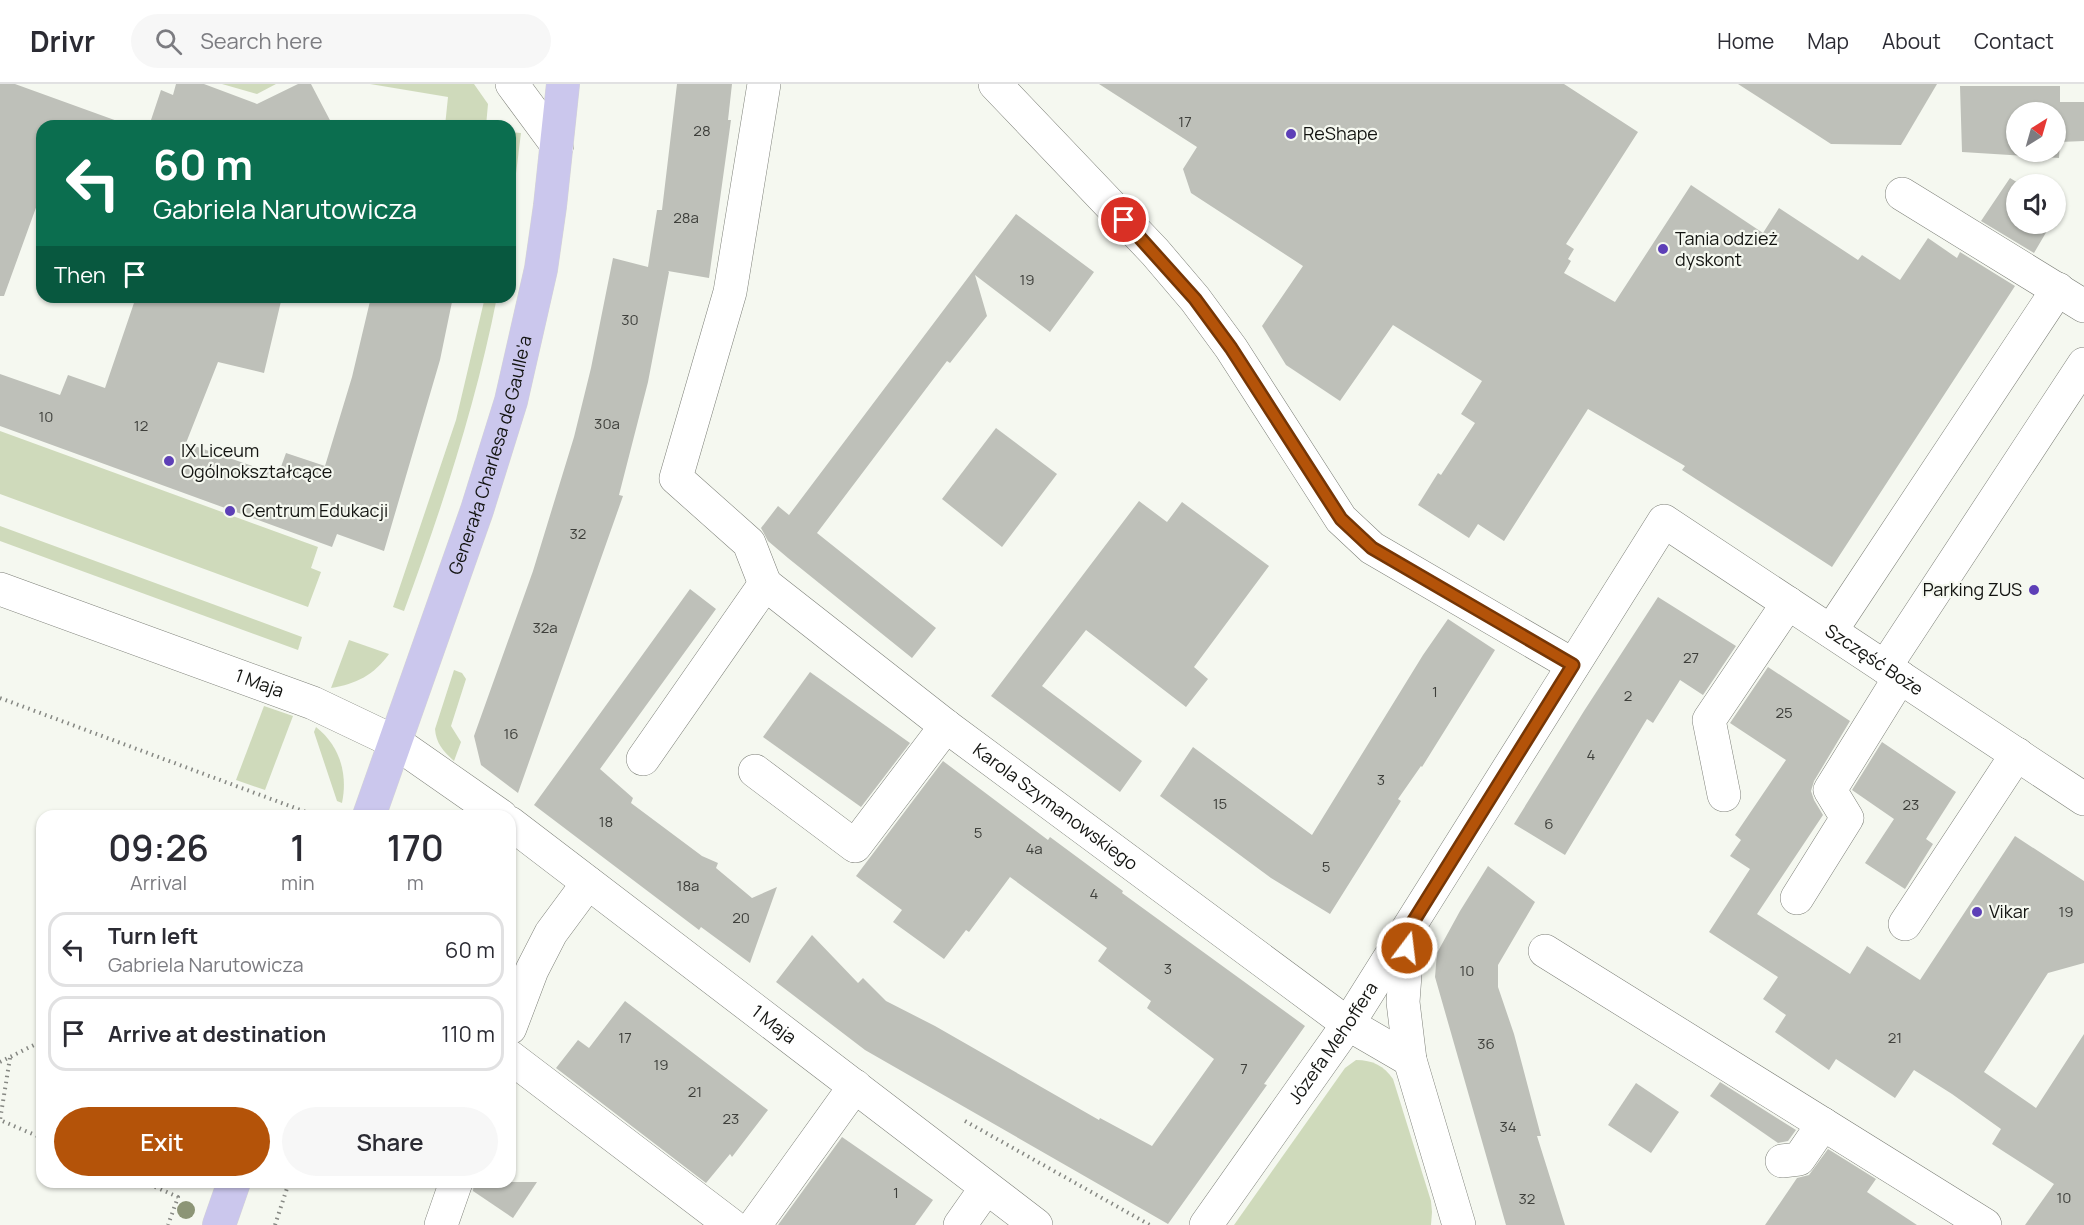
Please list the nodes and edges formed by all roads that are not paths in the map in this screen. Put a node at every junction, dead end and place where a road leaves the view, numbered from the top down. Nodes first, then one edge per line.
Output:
1 (512, 84) edge
2 (563, 84) edge
3 (764, 84) edge
4 (994, 84) edge
5 (557, 145) junction
6 (1902, 194) dead end
7 (2071, 298) edge
8 (2084, 364) edge
9 (1664, 521) joint
10 (765, 584) junction
11 (0, 589) edge
12 (1788, 603) junction
13 (1831, 631) junction
14 (1573, 665) junction
15 (1892, 672) junction
16 (946, 726) junction
17 (395, 741) junction
18 (2017, 754) junction
19 (643, 759) dead end
20 (755, 771) dead end
21 (1724, 795) dead end
22 (2084, 799) edge
23 (371, 810) edge
24 (493, 810) edge
25 (516, 828) edge
26 (588, 883) junction
27 (1797, 898) dead end
28 (1905, 924) dead end
29 (1408, 930) junction
30 (1545, 951) dead end
31 (516, 1012) edge
32 (1348, 1024) junction
33 (1410, 1060) junction
34 (516, 1062) edge
35 (855, 1086) junction
36 (1823, 1124) junction
37 (1782, 1161) dead end
38 (232, 1188) edge
39 (454, 1188) edge
40 (986, 1188) junction
41 (219, 1225) edge
42 (441, 1225) edge
43 (731, 1225) edge
44 (755, 1225) edge
45 (960, 1225) edge
46 (1036, 1225) edge
47 (1206, 1225) edge
48 (1459, 1225) edge
49 (1985, 1225) edge

1 - 5 street
2 - 5 main road, Generała Charlesa de Gaulle'a
3 - 10 street
4 - 14 street
5 - 17 main road, Generała Charlesa de Gaulle'a
6 - 7 street
7 - 13 street
8 - 15 street
9 - 12 street, Szczęść Boże
9 - 14 street, Józefa Mehoffera
10 - 16 street, Karola Szymanowskiego
10 - 19 street
11 - 17 street, 1 Maja
12 - 13 street, Szczęść Boże
12 - 21 street
13 - 15 street, Szczęść Boże
14 - 29 street, Józefa Mehoffera
15 - 18 street, Szczęść Boże
15 - 27 street
16 - 20 street
16 - 32 street, Karola Szymanowskiego
17 - 23 main road, Generała Charlesa de Gaulle'a
17 - 24 street, 1 Maja
18 - 22 street, Szczęść Boże
18 - 28 street
25 - 26 street, 1 Maja
26 - 31 street
26 - 35 street, 1 Maja
29 - 32 street, Józefa Mehoffera
29 - 33 street
30 - 36 street
32 - 33 street, Karola Szymanowskiego
32 - 47 street, Józefa Mehoffera
33 - 48 street
34 - 43 street
35 - 40 street, 1 Maja
35 - 44 street
36 - 37 street
36 - 49 street
38 - 41 main road
39 - 42 street
40 - 45 street
40 - 46 street, 1 Maja

